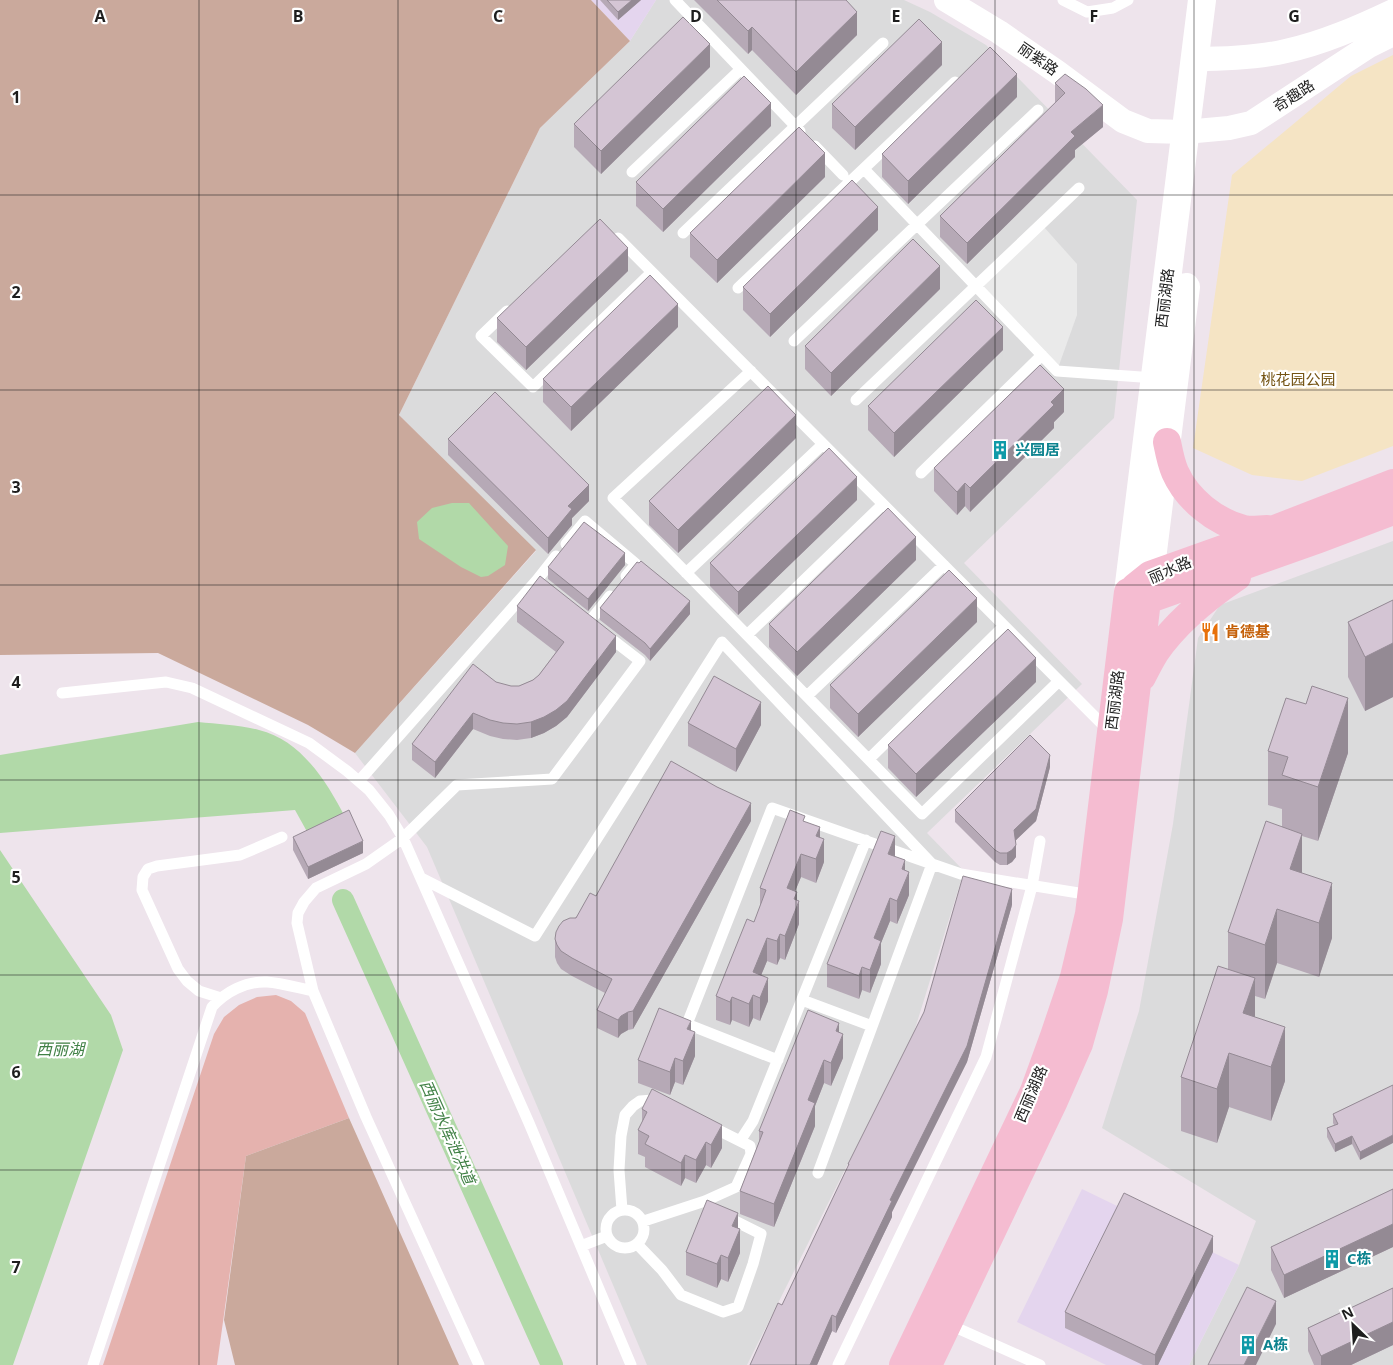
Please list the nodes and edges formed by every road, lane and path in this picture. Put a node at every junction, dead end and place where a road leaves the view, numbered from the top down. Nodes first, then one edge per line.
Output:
1 (675, 0) edge
2 (946, 0) edge
3 (1063, 0) edge
4 (1128, 0) edge
5 (1202, 0) edge
6 (1220, 0) edge
7 (1393, 11) edge
8 (1393, 34) edge
9 (1365, 37) junction
10 (884, 42) dead end
11 (1204, 59) junction
12 (741, 69) junction
13 (961, 76) edge
14 (1038, 110) dead end
15 (796, 126) junction
16 (1195, 131) junction
17 (864, 169) junction
18 (632, 172) dead end
19 (843, 175) dead end
20 (1079, 188) dead end
21 (917, 224) junction
22 (608, 228) edge
23 (683, 233) dead end
24 (652, 272) junction
25 (976, 286) junction
26 (738, 288) dead end
27 (517, 302) edge
28 (794, 341) dead end
29 (1042, 355) junction
30 (751, 371) junction
31 (1155, 378) junction
32 (856, 400) dead end
33 (1167, 442) junction
34 (823, 444) junction
35 (921, 474) dead end
36 (1393, 483) edge
37 (883, 504) junction
38 (1393, 511) edge
39 (1276, 529) junction
40 (1274, 555) junction
41 (944, 565) junction
42 (686, 573) junction
43 (537, 580) junction
44 (1142, 589) junction
45 (552, 592) edge
46 (1004, 626) junction
47 (747, 635) junction
48 (1059, 681) junction
49 (1137, 685) junction
50 (62, 693) dead end
51 (807, 696) junction
52 (1111, 733) junction
53 (868, 759) junction
54 (359, 781) junction
55 (282, 837) dead end
56 (403, 838) junction
57 (866, 840) junction
58 (1040, 841) dead end
59 (932, 864) junction
60 (421, 878) junction
61 (1032, 886) junction
62 (1091, 895) junction
63 (313, 991) junction
64 (220, 998) junction
65 (802, 1000) junction
66 (872, 1026) junction
67 (778, 1060) junction
68 (671, 1108) edge
69 (697, 1121) edge
70 (740, 1141) junction
71 (818, 1173) dead end
72 (705, 1201) junction
73 (622, 1210) junction
74 (644, 1221) junction
75 (607, 1236) junction
76 (638, 1245) junction
77 (581, 1246) junction
78 (948, 1324) junction
79 (93, 1365) edge
80 (479, 1365) edge
81 (631, 1365) edge
82 (838, 1365) edge
83 (903, 1365) edge
84 (928, 1365) edge
85 (1040, 1365) edge

1 - 12 lane
2 - 16 street, 丽紫路
3 - 4 lane
5 - 11 street, 西丽湖路
6 - 11 street, 西丽湖路
7 - 9 street, 奇趣路
8 - 9 street, 奇趣路
9 - 11 street, 奇趣路
9 - 16 street, 奇趣路
10 - 15 lane
11 - 16 street, 西丽湖路
12 - 15 lane
12 - 18 lane
13 - 17 lane
14 - 21 lane
15 - 19 lane
15 - 23 lane
16 - 31 street, 西丽湖路
16 - 33 street, 西丽湖路
17 - 21 lane
17 - 26 lane
20 - 25 lane
21 - 25 lane
21 - 28 lane
22 - 24 lane
24 - 27 lane
24 - 30 lane
25 - 29 lane
25 - 32 lane
29 - 31 lane
29 - 35 lane
30 - 34 lane
30 - 42 lane
31 - 44 street, 西丽湖路
33 - 39 main road
33 - 44 street, 西丽湖路
34 - 37 lane
34 - 42 lane
36 - 39 main road, 丽水路
37 - 41 lane
37 - 47 lane
38 - 40 main road, 丽水路
39 - 44 main road, 丽水路
40 - 44 main road, 丽水路
40 - 49 main road
41 - 46 lane
41 - 51 lane
42 - 47 lane
43 - 45 lane
43 - 54 lane
43 - 56 lane
44 - 49 main road, 西丽湖路
44 - 52 main road, 西丽湖路
46 - 48 lane
46 - 53 lane
47 - 51 lane
48 - 52 lane
48 - 53 lane
49 - 78 main road, 西丽湖路
50 - 54 lane
51 - 53 lane
52 - 62 main road, 西丽湖路
54 - 56 lane
55 - 64 lane
56 - 60 lane
56 - 63 lane
57 - 59 lane
57 - 65 lane
57 - 67 lane
58 - 61 lane
59 - 60 lane
59 - 61 lane
59 - 66 lane
60 - 77 lane
61 - 62 lane
61 - 82 lane
62 - 83 main road, 西丽湖路
63 - 64 lane
63 - 80 lane
64 - 79 lane
65 - 66 lane
65 - 67 lane
66 - 71 lane
67 - 70 lane
68 - 73 lane
69 - 70 lane
70 - 72 lane
72 - 74 lane
72 - 76 lane
73 - 74 lane
73 - 75 lane
74 - 76 lane
75 - 76 lane
75 - 77 lane
77 - 81 lane
78 - 84 main road, 西丽湖路
78 - 85 lane

